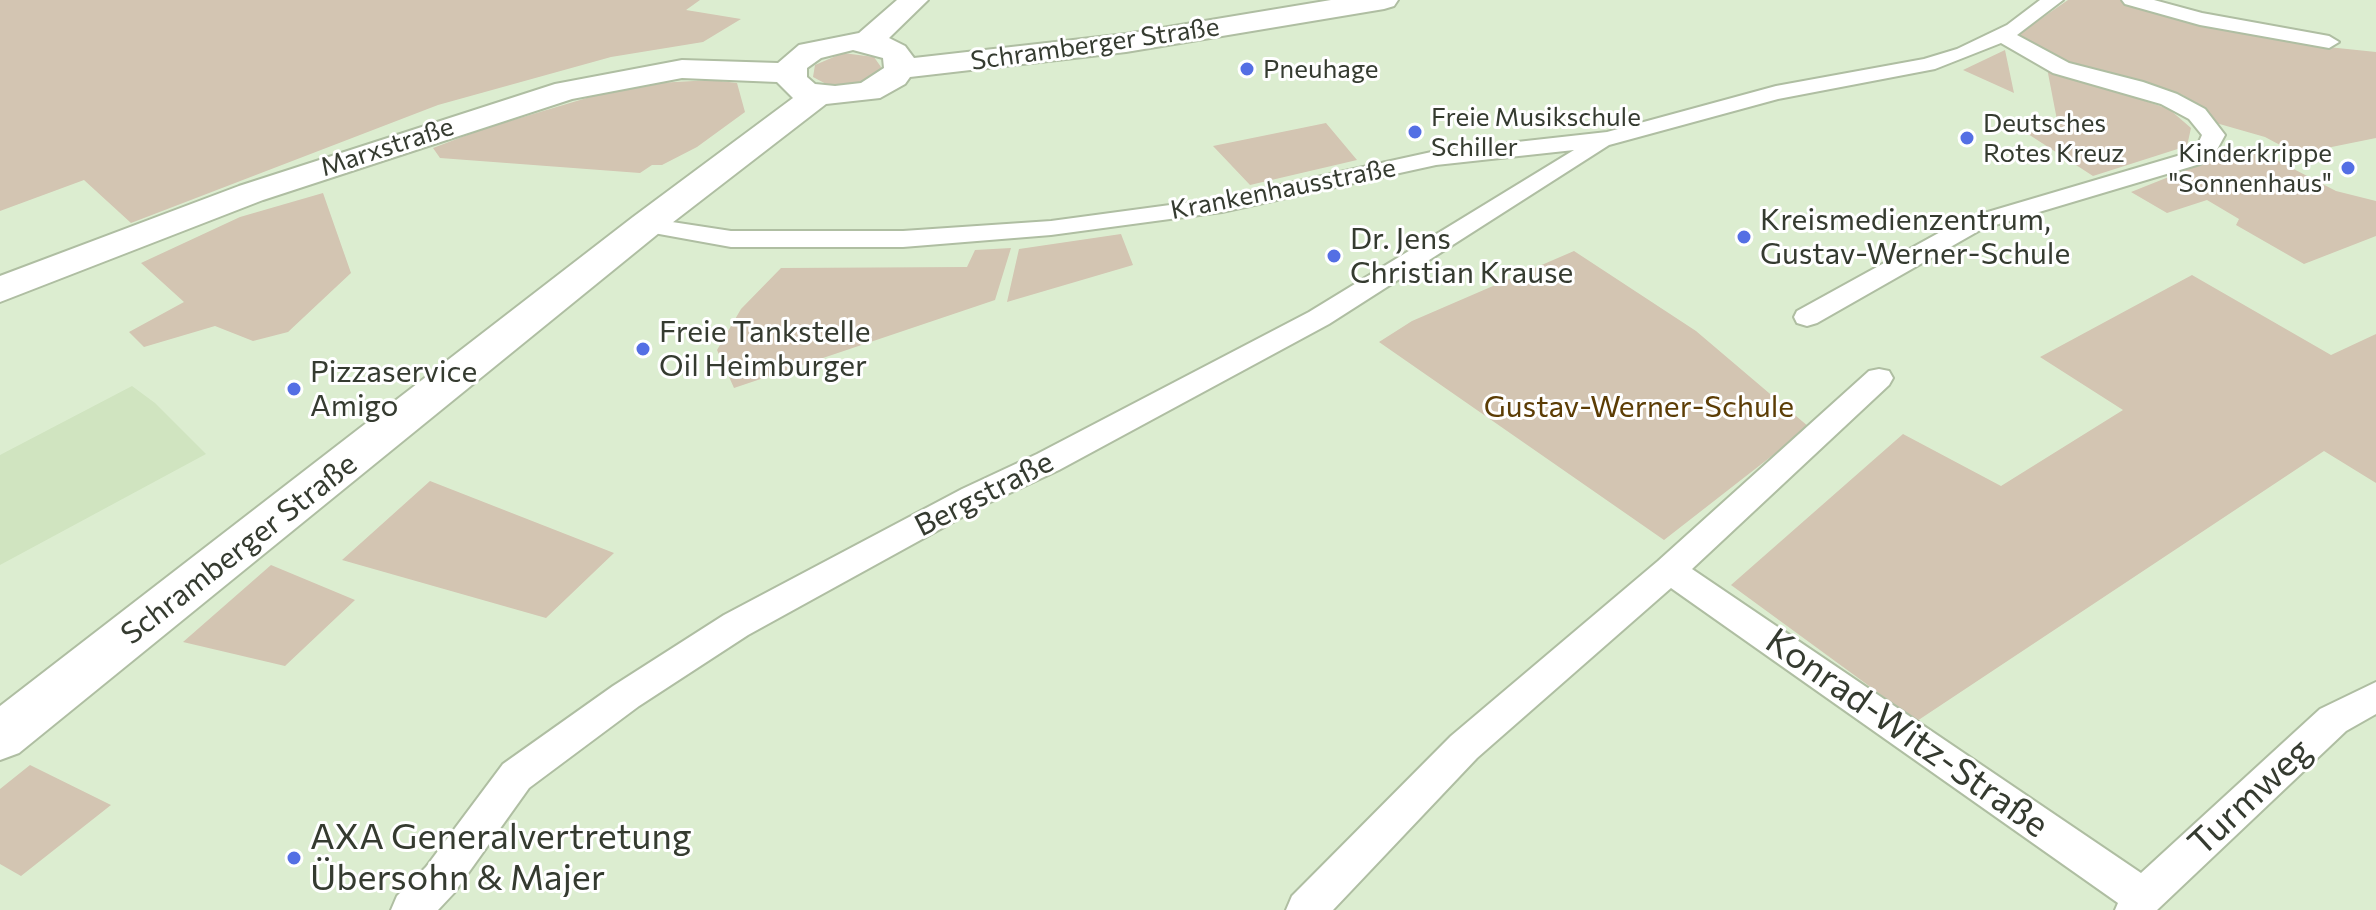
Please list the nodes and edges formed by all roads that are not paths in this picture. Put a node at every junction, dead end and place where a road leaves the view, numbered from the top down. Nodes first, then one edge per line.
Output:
1 (914, 0) edge
2 (1384, 0) edge
3 (2053, 0) edge
4 (2132, 0) edge
5 (2002, 35) junction
6 (867, 42) junction
7 (2329, 42) dead end
8 (900, 69) junction
9 (789, 73) junction
10 (819, 95) junction
11 (1608, 139) junction
12 (646, 225) junction
13 (0, 290) edge
14 (1807, 317) dead end
15 (1879, 378) dead end
16 (1670, 570) junction
17 (2376, 697) edge
18 (0, 737) edge
19 (2139, 904) edge
20 (411, 910) edge
21 (1306, 910) edge

1 - 6 street
2 - 8 street, Schramberger Straße
3 - 5 street, Krankenhausstraße
4 - 7 street
5 - 11 street, Krankenhausstraße
5 - 14 street
6 - 8 street
6 - 9 street
8 - 10 street
9 - 10 street
9 - 13 street, Marxstraße
10 - 12 street, Schramberger Straße
11 - 12 street, Krankenhausstraße
11 - 20 street, Bergstraße
12 - 18 street, Schramberger Straße
15 - 16 street
16 - 19 street, Konrad-Witz-Straße
16 - 21 street
17 - 19 street, Turmweg

